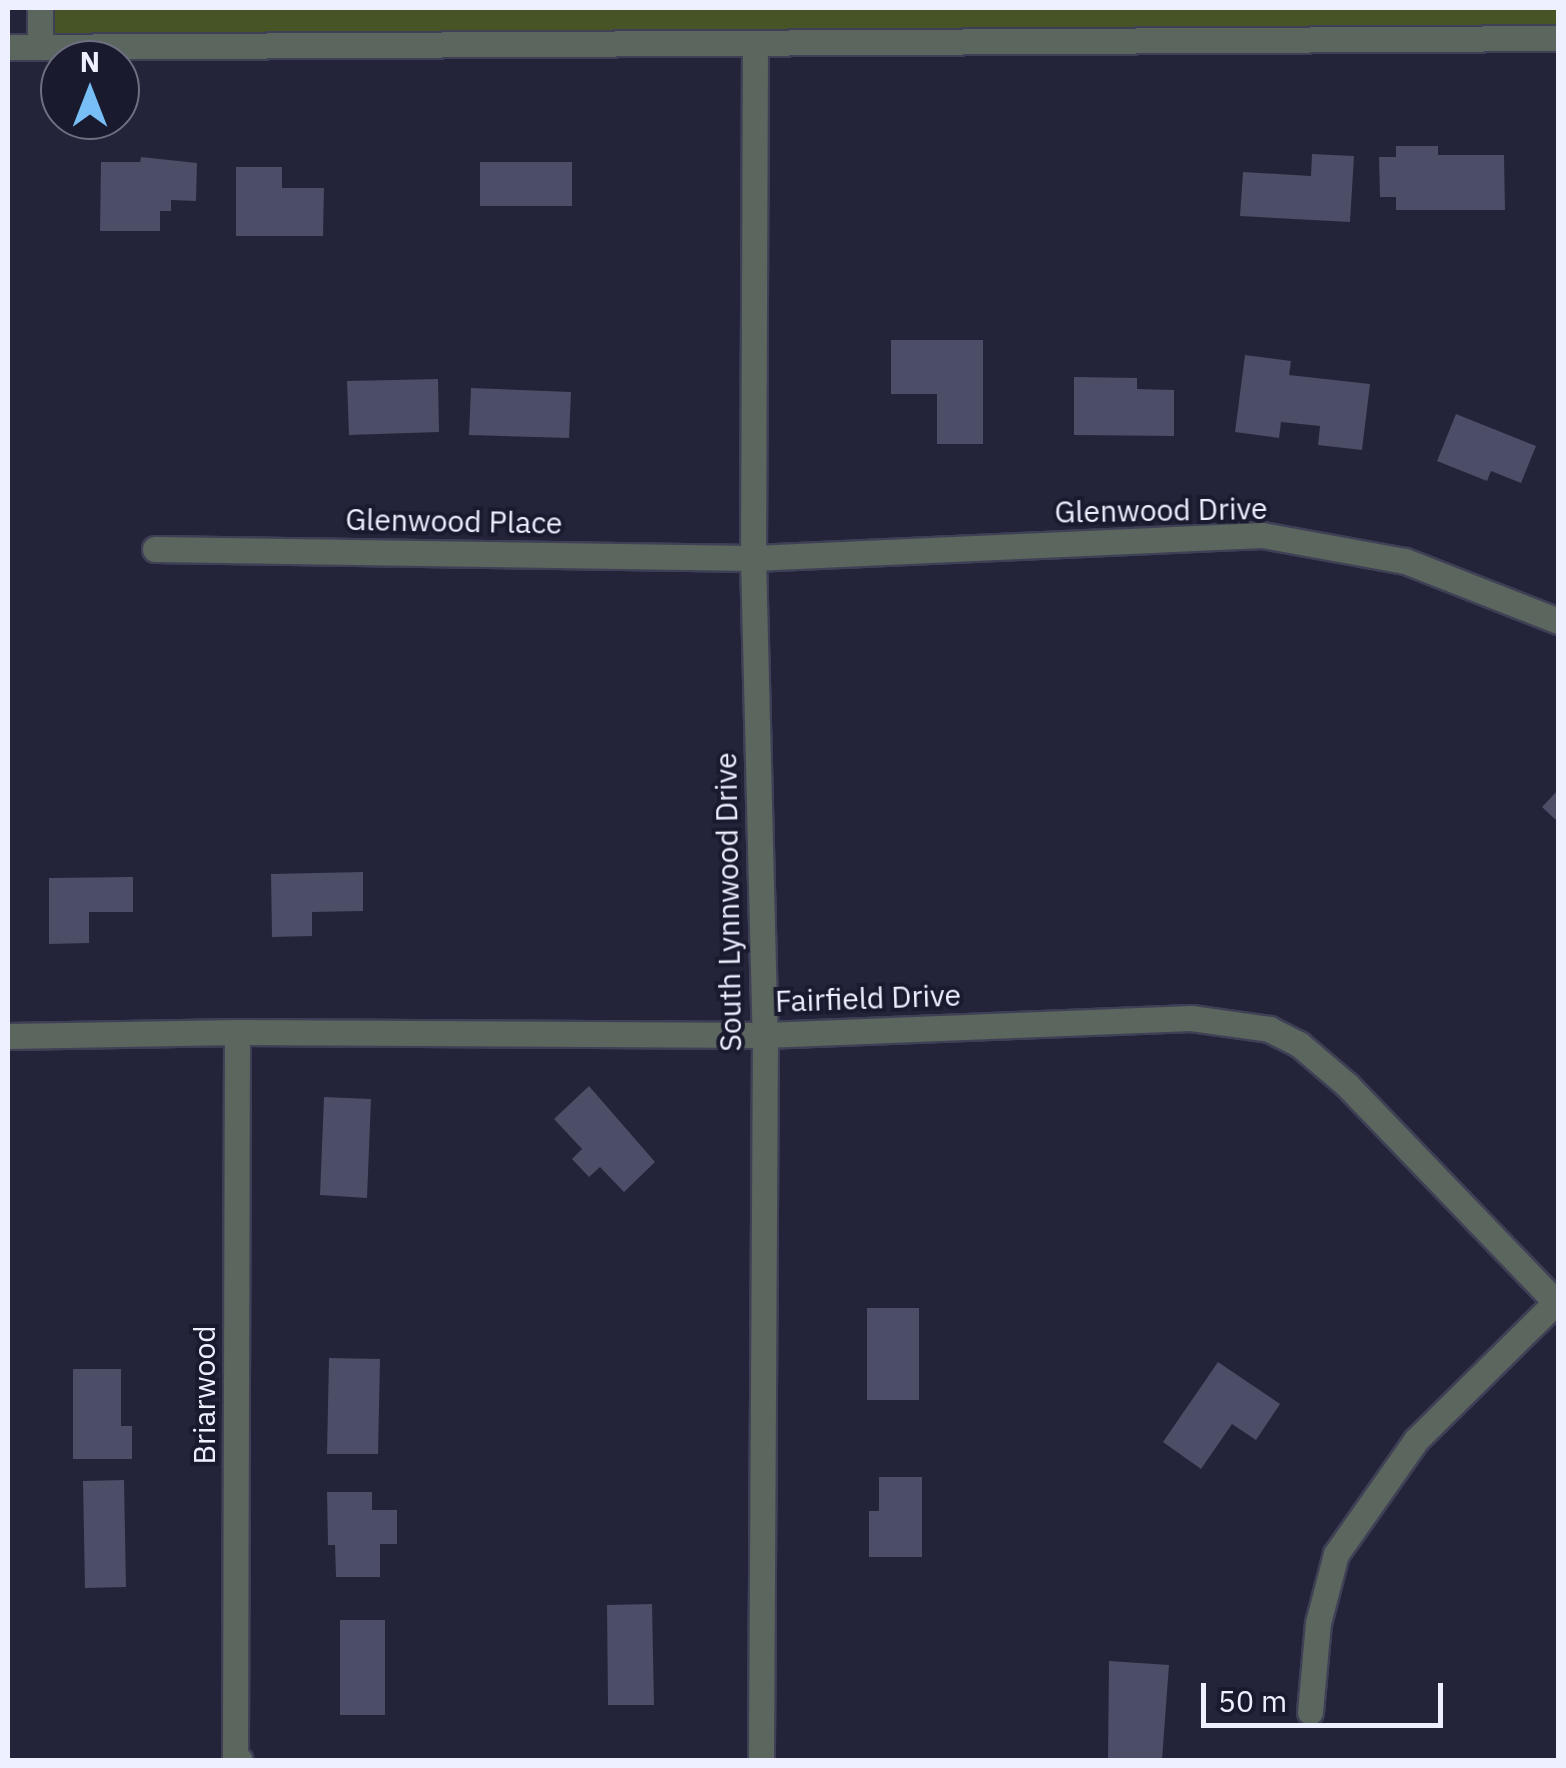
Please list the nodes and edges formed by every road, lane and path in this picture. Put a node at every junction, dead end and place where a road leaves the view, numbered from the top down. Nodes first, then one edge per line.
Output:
1 (40, 8) edge
2 (1558, 38) edge
3 (40, 40) edge
4 (755, 42) junction
5 (140, 46) edge
6 (8, 47) edge
7 (40, 47) edge
8 (155, 549) dead end
9 (753, 558) junction
10 (1558, 621) edge
11 (237, 1032) junction
12 (765, 1035) junction
13 (8, 1036) edge
14 (1557, 1303) edge
15 (1310, 1712) dead end
16 (238, 1759) edge
17 (760, 1760) edge

1 - 3 street
2 - 4 street
4 - 5 street
4 - 9 street, South Lynnwood Drive
6 - 7 street
8 - 9 street, Glenwood Place
9 - 10 street, Glenwood Drive
9 - 12 street, South Lynnwood Drive
11 - 12 street, Fairfield Drive
11 - 13 street, Fairfield Drive
11 - 16 street, Briarwood
12 - 14 street, Fairfield Drive
12 - 17 street, South Lynnwood Drive
14 - 15 street

